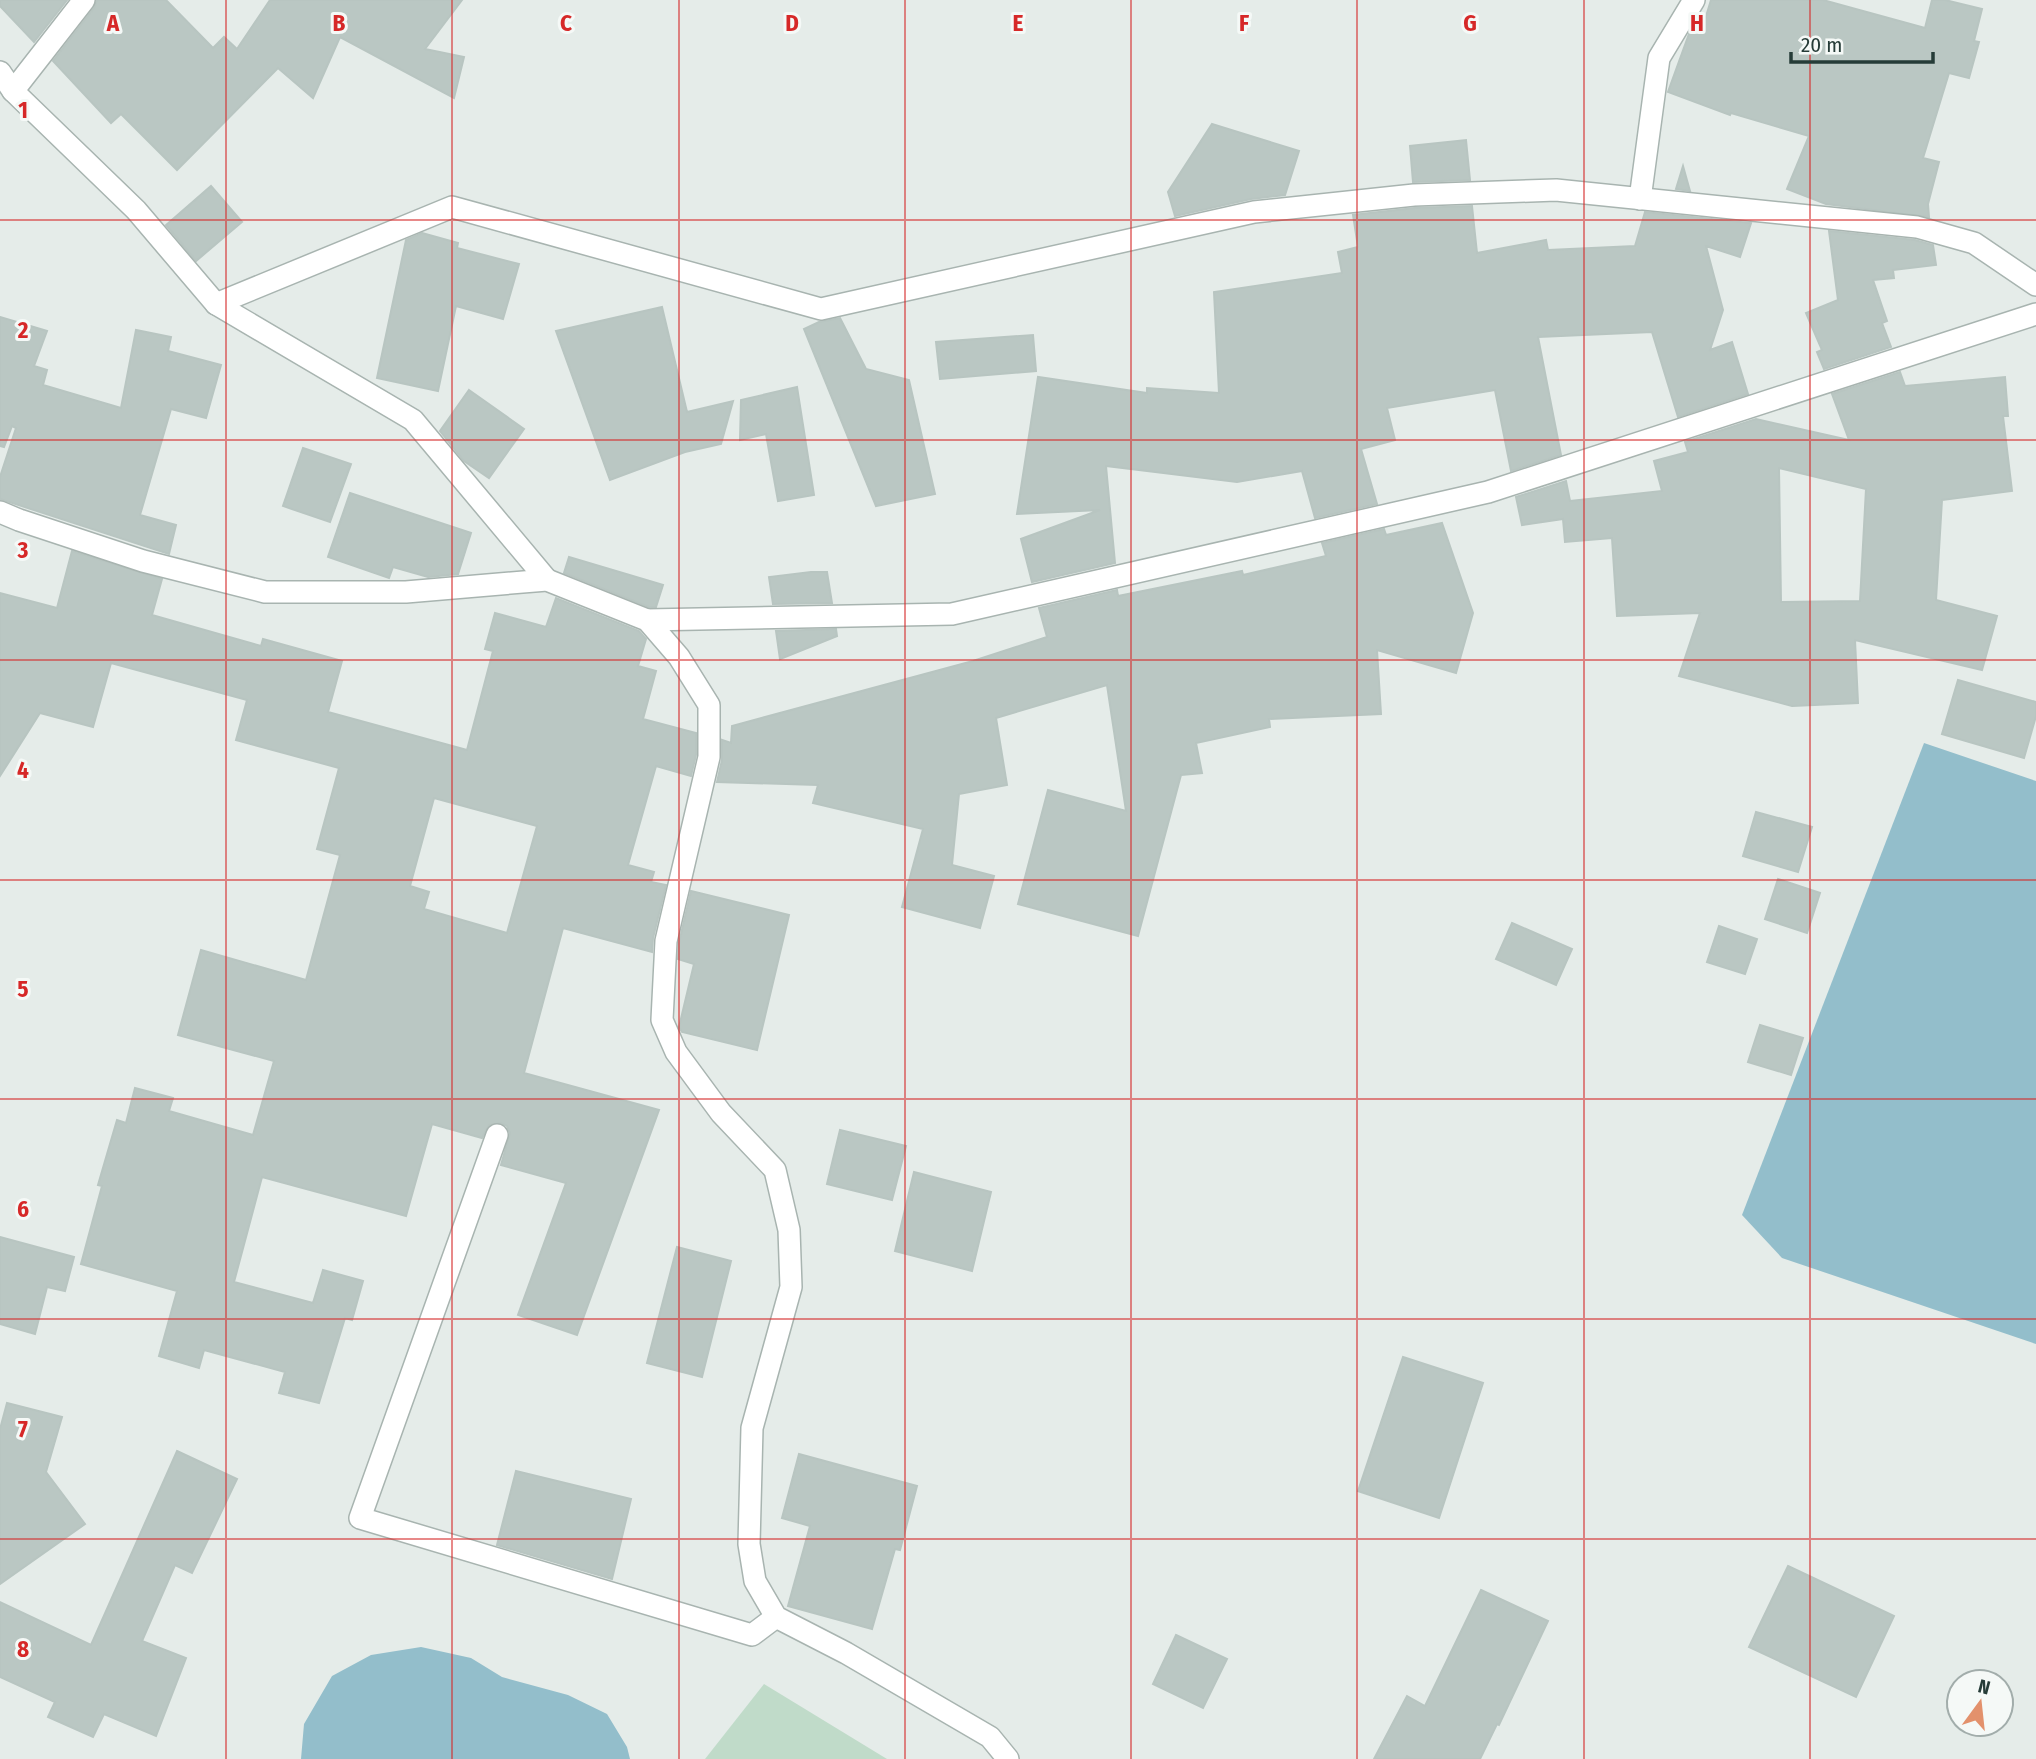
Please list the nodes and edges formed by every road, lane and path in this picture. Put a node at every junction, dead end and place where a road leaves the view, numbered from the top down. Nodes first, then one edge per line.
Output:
1 (84, 0) edge
2 (1694, 0) edge
3 (0, 72) edge
4 (13, 90) junction
5 (1640, 199) junction
6 (2036, 285) edge
7 (216, 304) junction
8 (2036, 314) edge
9 (0, 512) edge
10 (547, 580) junction
11 (647, 620) junction
12 (497, 1135) dead end
13 (776, 1618) junction
14 (1008, 1759) edge

1 - 4 street
2 - 5 street
3 - 4 street
4 - 7 street
5 - 6 street
5 - 7 street
7 - 10 street
8 - 11 street
9 - 10 street
10 - 11 street
11 - 13 street
12 - 13 street
13 - 14 street

